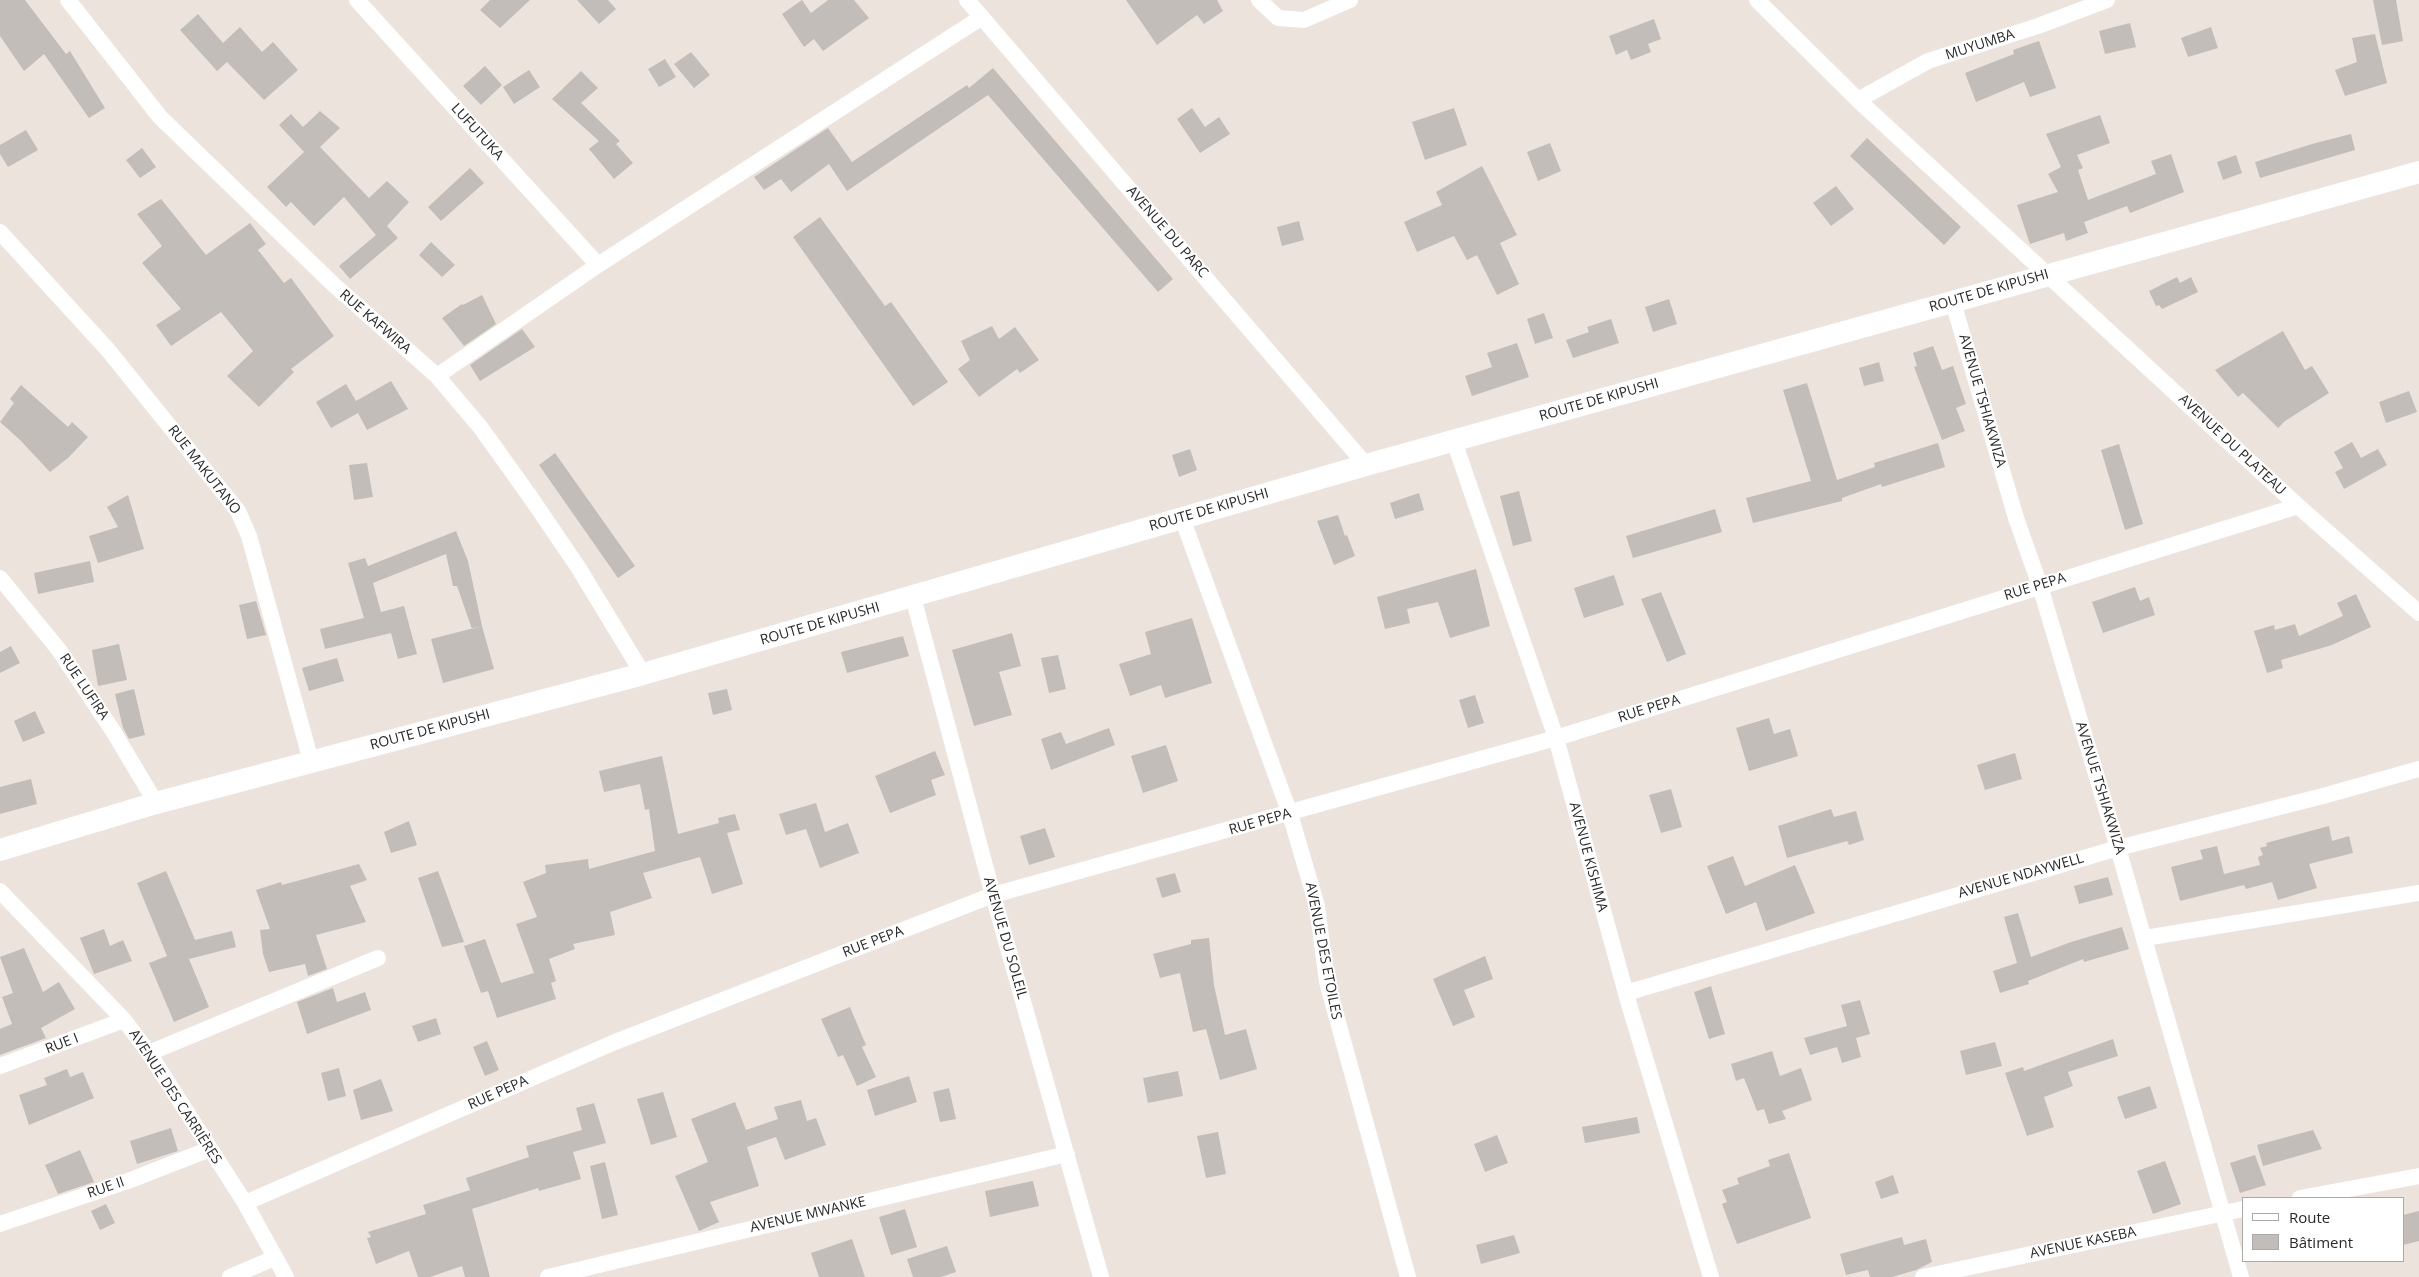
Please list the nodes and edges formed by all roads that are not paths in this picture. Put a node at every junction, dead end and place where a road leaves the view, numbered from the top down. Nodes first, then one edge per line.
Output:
1 (68, 0) edge
2 (357, 0) edge
3 (967, 0) edge
4 (1259, 0) edge
5 (1350, 0) edge
6 (1757, 0) edge
7 (2107, 0) edge
8 (982, 17) junction
9 (1858, 100) junction
10 (2419, 172) edge
11 (0, 232) edge
12 (598, 264) junction
13 (2048, 274) junction
14 (1954, 302) junction
15 (437, 376) junction
16 (1454, 441) junction
17 (1366, 466) junction
18 (2298, 506) junction
19 (1182, 518) junction
20 (0, 578) edge
21 (2040, 586) junction
22 (913, 597) junction
23 (2419, 613) edge
24 (643, 674) junction
25 (1556, 738) junction
26 (311, 761) junction
27 (2419, 768) edge
28 (156, 803) junction
29 (1290, 814) junction
30 (2118, 848) junction
31 (0, 850) edge
32 (0, 891) edge
33 (2419, 893) edge
34 (993, 895) junction
35 (2145, 938) junction
36 (378, 958) dead end
37 (1626, 992) junction
38 (124, 1020) junction
39 (148, 1053) junction
40 (0, 1066) edge
41 (210, 1149) junction
42 (1067, 1154) junction
43 (2419, 1176) edge
44 (2305, 1197) edge
45 (245, 1203) junction
46 (2242, 1209) edge
47 (2223, 1213) junction
48 (0, 1224) edge
49 (274, 1258) junction
50 (230, 1277) edge
51 (286, 1277) edge
52 (548, 1277) edge
53 (1101, 1277) edge
54 (1408, 1277) edge
55 (1711, 1277) edge
56 (1923, 1277) edge
57 (2241, 1277) edge

1 - 15 street, RUE KAFWIRA
2 - 12 street, LUFUTUKA
3 - 8 street, AVENUE DU PARC
4 - 5 street
6 - 9 street, AVENUE DU PLATEAU
7 - 9 street, MUYUMBA
8 - 12 street
8 - 17 street, AVENUE DU PARC
9 - 13 street, AVENUE DU PLATEAU
10 - 13 main road, ROUTE DE KIPUSHI
11 - 26 street, RUE MAKUTANO
12 - 15 street
13 - 14 main road, ROUTE DE KIPUSHI
13 - 18 street, AVENUE DU PLATEAU
14 - 16 main road, ROUTE DE KIPUSHI
14 - 21 street, AVENUE TSHIAKWIZA
15 - 24 street, RUE KAFWIRA
16 - 17 main road, ROUTE DE KIPUSHI
16 - 25 street, AVENUE KISHIMA
17 - 19 main road, ROUTE DE KIPUSHI
18 - 21 street, RUE PEPA
18 - 23 street, AVENUE DU PLATEAU
19 - 22 main road, ROUTE DE KIPUSHI
19 - 29 street, AVENUE DES ETOILES
20 - 28 street, RUE LUFIRA
21 - 25 street, RUE PEPA
21 - 30 street, AVENUE TSHIAKWIZA
22 - 24 main road, ROUTE DE KIPUSHI
22 - 34 street, AVENUE DU SOLEIL
24 - 26 main road, ROUTE DE KIPUSHI
25 - 29 street, RUE PEPA
25 - 37 street, AVENUE KISHIMA
26 - 28 main road, ROUTE DE KIPUSHI
27 - 30 street, AVENUE NDAYWELL
28 - 31 main road, ROUTE DE KIPUSHI
29 - 34 street, RUE PEPA
29 - 54 street, AVENUE DES ETOILES
30 - 35 street, AVENUE TSHIAKWIZA
30 - 37 street, AVENUE NDAYWELL
32 - 38 street, AVENUE DES CARRIÈRES
33 - 35 street
34 - 42 street, AVENUE DU SOLEIL
34 - 45 street, RUE PEPA
35 - 47 street, AVENUE TSHIAKWIZA
36 - 39 street
37 - 55 street, AVENUE KISHIMA
38 - 39 street, AVENUE DES CARRIÈRES
38 - 40 street, RUE I
39 - 41 street, AVENUE DES CARRIÈRES
41 - 45 street, AVENUE DES CARRIÈRES
41 - 48 street, RUE II
42 - 52 street, AVENUE MWANKE
42 - 53 street, AVENUE DU SOLEIL
43 - 44 street
45 - 49 street, AVENUE DES CARRIÈRES
46 - 47 street, AVENUE KASEBA
47 - 56 street, AVENUE KASEBA
47 - 57 street, AVENUE TSHIAKWIZA
49 - 50 street
49 - 51 street, AVENUE DES CARRIÈRES

